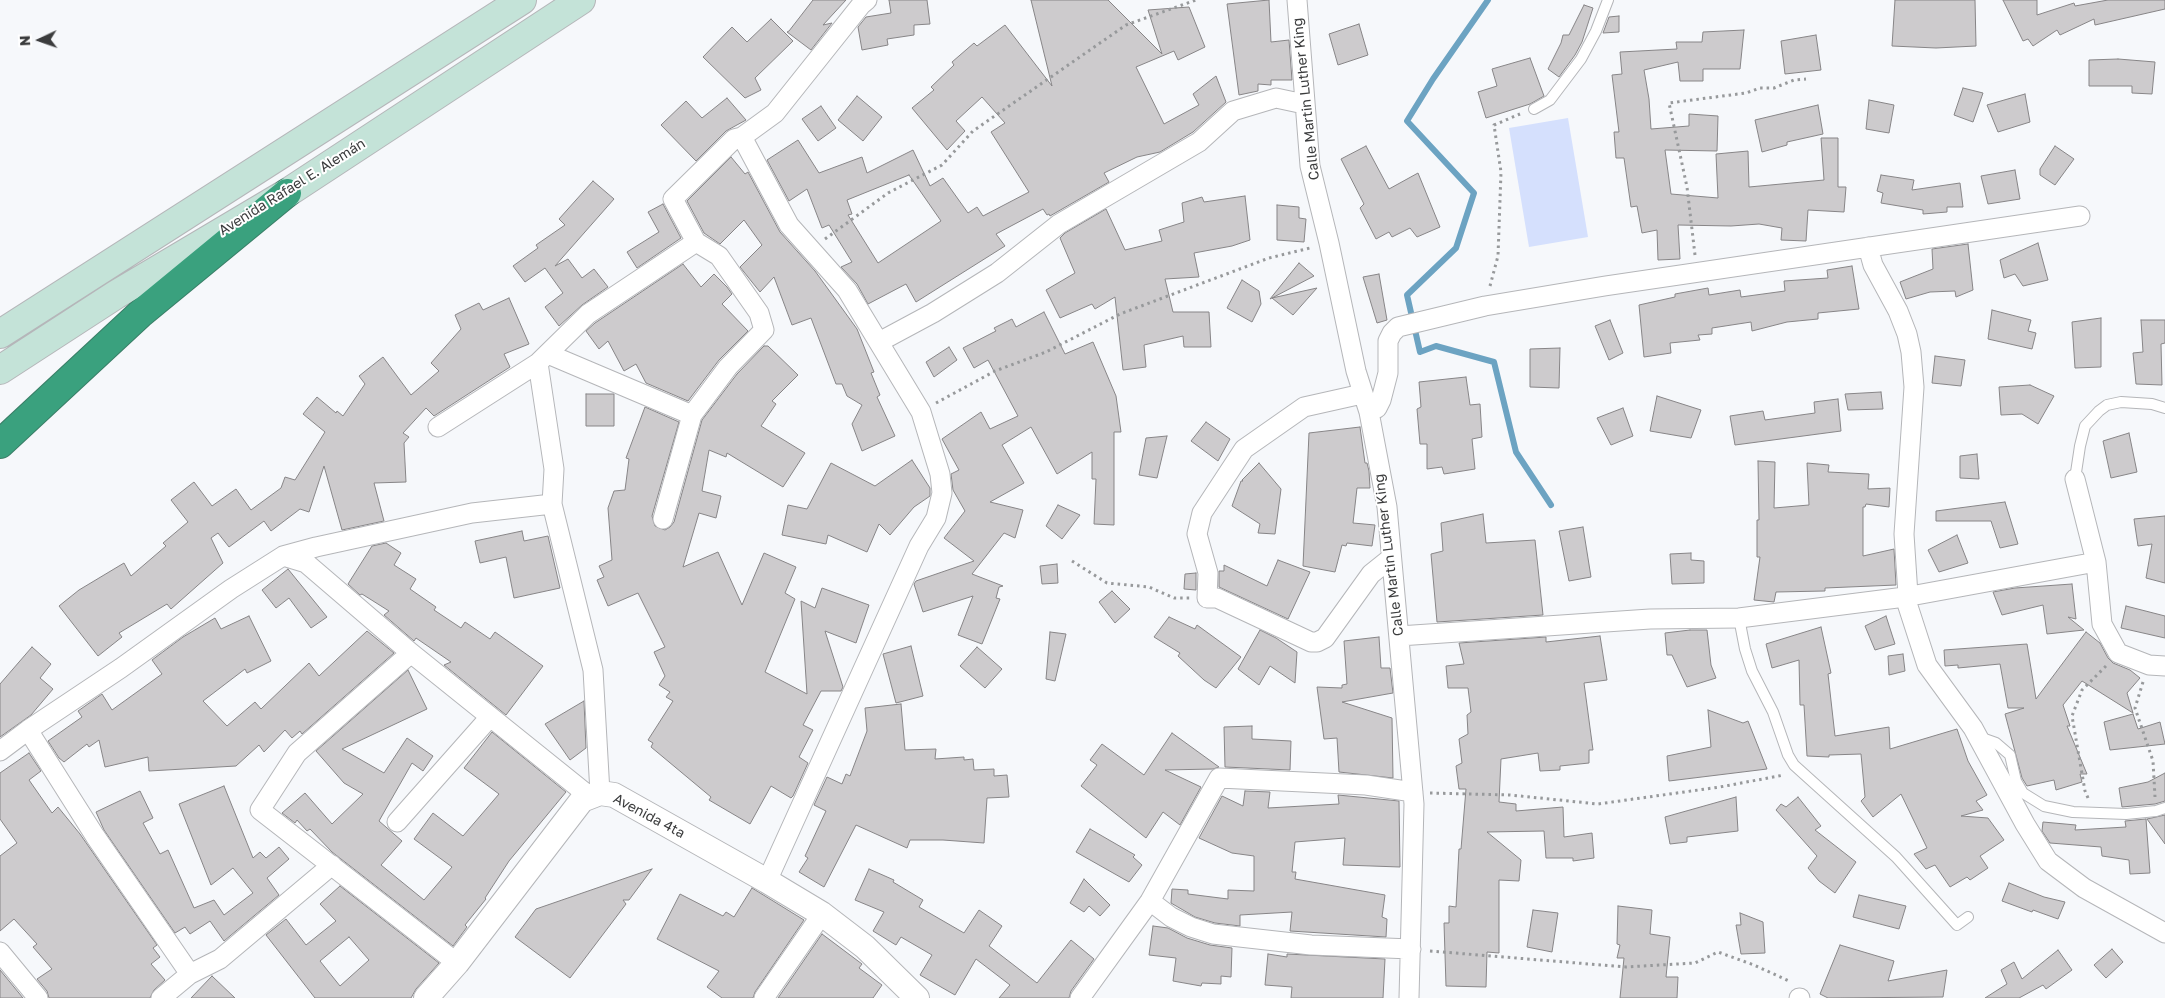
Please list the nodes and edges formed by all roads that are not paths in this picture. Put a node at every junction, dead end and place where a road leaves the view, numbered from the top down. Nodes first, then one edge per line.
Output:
1 (522, 0) edge
2 (581, 0) edge
3 (867, 0) edge
4 (1297, 0) edge
5 (1608, 0) edge
6 (1304, 104) junction
7 (1534, 109) road end
8 (742, 137) junction
9 (287, 193) junction
10 (2080, 216) dead end
11 (696, 242) junction
12 (1868, 247) junction
13 (0, 334) edge
14 (878, 342) junction
15 (543, 359) junction
16 (0, 370) edge
17 (1362, 394) junction
18 (2165, 408) edge
19 (1369, 412) junction
20 (692, 415) junction
21 (438, 427) dead end
22 (0, 444) edge
23 (2075, 479) joint
24 (552, 504) junction
25 (663, 519) dead end
26 (283, 556) junction
27 (1391, 558) junction
28 (2096, 562) junction
29 (1906, 596) junction
30 (1739, 618) junction
31 (1399, 636) junction
32 (412, 653) junction
33 (2157, 665) edge
34 (490, 716) junction
35 (28, 730) junction
36 (1978, 737) junction
37 (0, 751) edge
38 (1413, 792) junction
39 (595, 794) junction
40 (2161, 810) edge
41 (397, 822) dead end
42 (332, 865) junction
43 (767, 881) junction
44 (1150, 901) junction
45 (822, 914) junction
46 (1968, 917) dead end
47 (2165, 933) edge
48 (1411, 949) junction
49 (0, 952) edge
50 (457, 962) junction
51 (190, 974) junction
52 (38, 998) edge
53 (161, 998) edge
54 (426, 998) edge
55 (764, 998) edge
56 (917, 998) edge
57 (1080, 998) edge
58 (1409, 998) edge

1 - 13 main road
2 - 9 main road, Avenida Rafael E. Alemán
3 - 8 street
4 - 6 street, Calle Martin Luther King
5 - 7 lane
6 - 14 street
6 - 17 street, Calle Martin Luther King
8 - 11 street
8 - 14 street
9 - 16 main road, Avenida Rafael E. Alemán
9 - 22 highway
10 - 12 street
11 - 15 street
11 - 20 street
12 - 19 street
12 - 29 street
14 - 43 street
15 - 20 street
15 - 21 street
15 - 24 street
17 - 19 street, Calle Martin Luther King
17 - 27 street
18 - 23 lane
19 - 27 street, Calle Martin Luther King
20 - 25 street
23 - 28 street
24 - 26 street
24 - 39 street
26 - 32 street
26 - 35 street
27 - 31 street, Calle Martin Luther King
28 - 29 street
28 - 33 street
29 - 30 street
29 - 36 street
30 - 31 street
30 - 46 lane
31 - 38 street, Calle Martin Luther King
32 - 34 street
32 - 42 street
34 - 39 street
34 - 41 street
35 - 37 street
35 - 51 street
36 - 40 lane
36 - 47 street
38 - 44 street
38 - 48 street, Calle Martin Luther King
39 - 43 street, Avenida 4ta
39 - 50 street
42 - 50 street
42 - 51 street
43 - 45 street, Avenida 4ta
44 - 48 street
44 - 57 street
45 - 55 street
45 - 56 street, Avenida 4ta
48 - 58 street, Calle Martin Luther King
49 - 52 street
50 - 54 street
51 - 53 street

